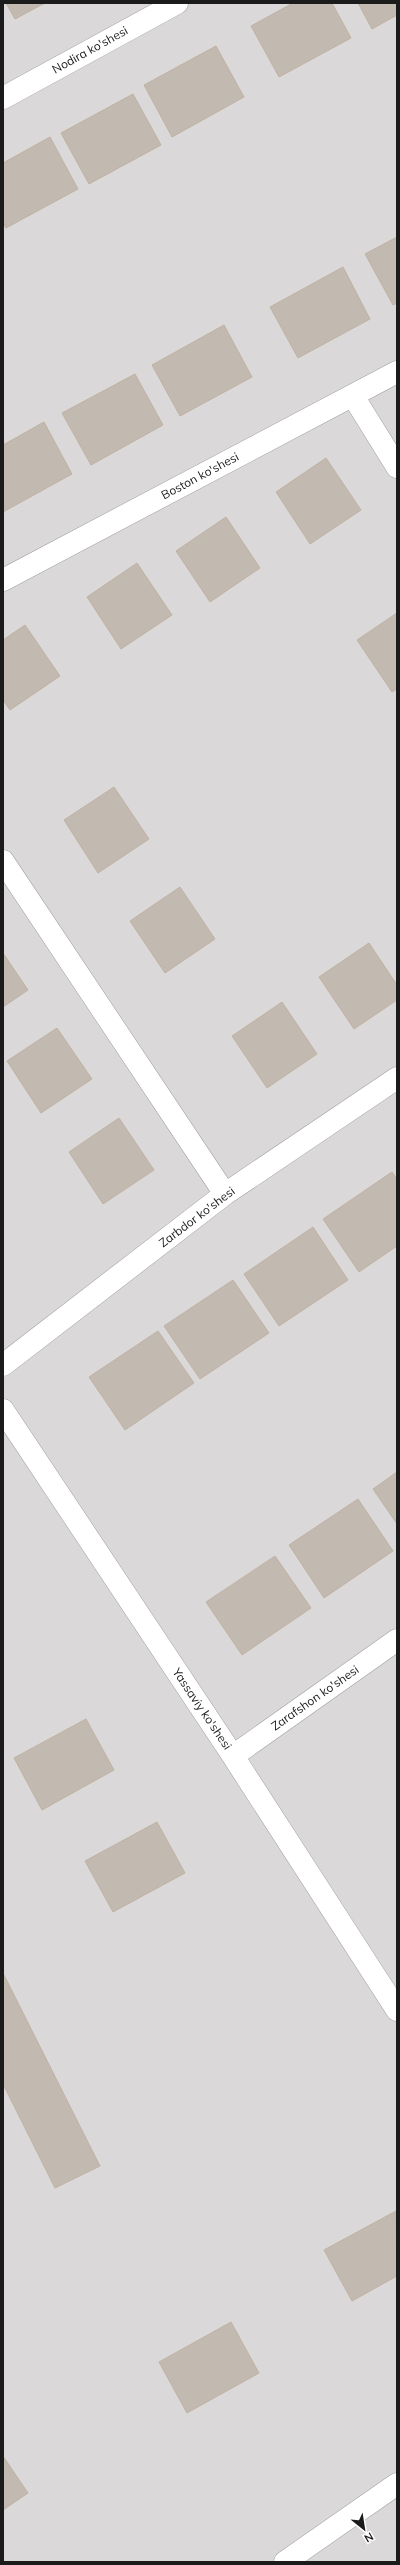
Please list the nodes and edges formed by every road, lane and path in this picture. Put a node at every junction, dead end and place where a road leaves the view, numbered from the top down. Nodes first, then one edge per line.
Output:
1 (178, 3) edge
2 (3, 98) edge
3 (397, 372) edge
4 (353, 396) junction
5 (397, 467) edge
6 (3, 580) edge
7 (3, 861) edge
8 (397, 1078) edge
9 (225, 1194) junction
10 (3, 1365) edge
11 (3, 1410) edge
12 (397, 1640) edge
13 (233, 1756) junction
14 (397, 2010) edge
15 (393, 2494) edge
16 (285, 2562) edge

1 - 2 street, Nodira ko'shesi
3 - 4 street, Boston ko'shesi
4 - 5 street
4 - 6 street, Boston ko'shesi
7 - 9 street
8 - 9 street, Zarbdor ko'shesi
9 - 10 street, Zarbdor ko'shesi
11 - 13 street, Yassaviy ko'shesi
12 - 13 street, Zarafshon ko'shesi
13 - 14 street, Yassaviy ko'shesi
15 - 16 street

